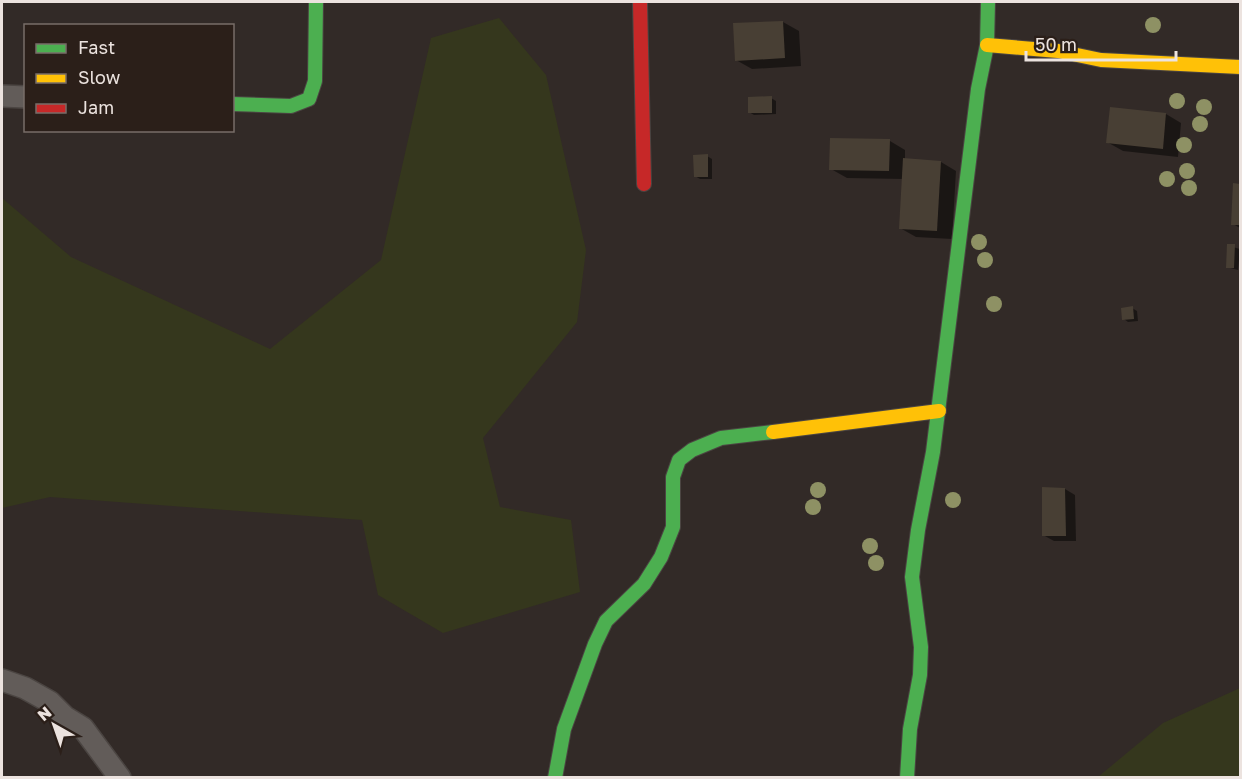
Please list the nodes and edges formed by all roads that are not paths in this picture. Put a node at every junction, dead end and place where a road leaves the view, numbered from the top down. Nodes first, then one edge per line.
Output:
1 (316, 2) edge
2 (639, 2) edge
3 (988, 2) edge
4 (987, 45) junction
5 (1240, 67) edge
6 (2, 96) edge
7 (24, 97) edge
8 (234, 104) edge
9 (644, 184) dead end
10 (939, 411) junction
11 (2, 680) edge
12 (120, 777) edge
13 (555, 777) edge
14 (907, 777) edge

1 - 8 street
2 - 9 street
3 - 4 street
4 - 5 street
4 - 10 street
6 - 7 street
10 - 13 street
10 - 14 street
11 - 12 street

